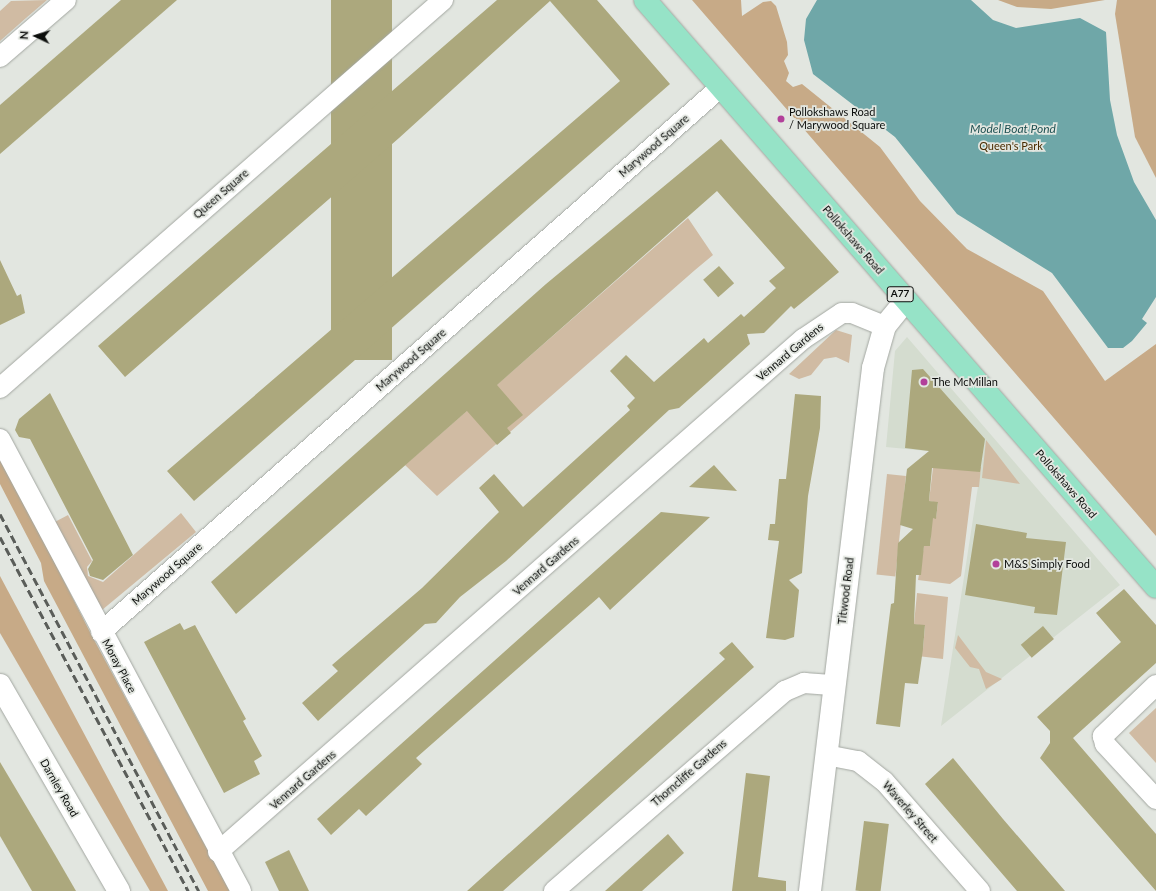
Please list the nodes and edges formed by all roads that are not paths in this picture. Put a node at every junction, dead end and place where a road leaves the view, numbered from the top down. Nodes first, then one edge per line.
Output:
1 (66, 0) edge
2 (443, 0) edge
3 (645, 0) edge
4 (0, 57) edge
5 (721, 87) junction
6 (906, 300) junction
7 (885, 326) junction
8 (0, 388) edge
9 (0, 439) edge
10 (1156, 587) edge
11 (101, 632) junction
12 (835, 685) junction
13 (1156, 685) edge
14 (2, 693) edge
15 (826, 755) junction
16 (1156, 799) edge
17 (218, 852) junction
18 (119, 891) edge
19 (241, 891) edge
20 (554, 891) edge
21 (810, 891) edge
22 (980, 891) edge

1 - 4 street
2 - 8 street, Queen Square
3 - 5 main road, Pollokshaws Road / A77
5 - 6 main road, Pollokshaws Road / A77
5 - 11 street, Marywood Square
6 - 7 street, Titwood Road
6 - 10 main road, Pollokshaws Road / A77
7 - 12 street, Titwood Road
7 - 17 street, Vennard Gardens
9 - 11 street, Moray Place
11 - 17 street, Moray Place
12 - 15 street, Titwood Road
12 - 20 street, Thorncliffe Gardens
13 - 16 street
14 - 18 street, Darnley Road
15 - 21 street, Titwood Road
15 - 22 street, Waverley Street
17 - 19 street, Moray Place

